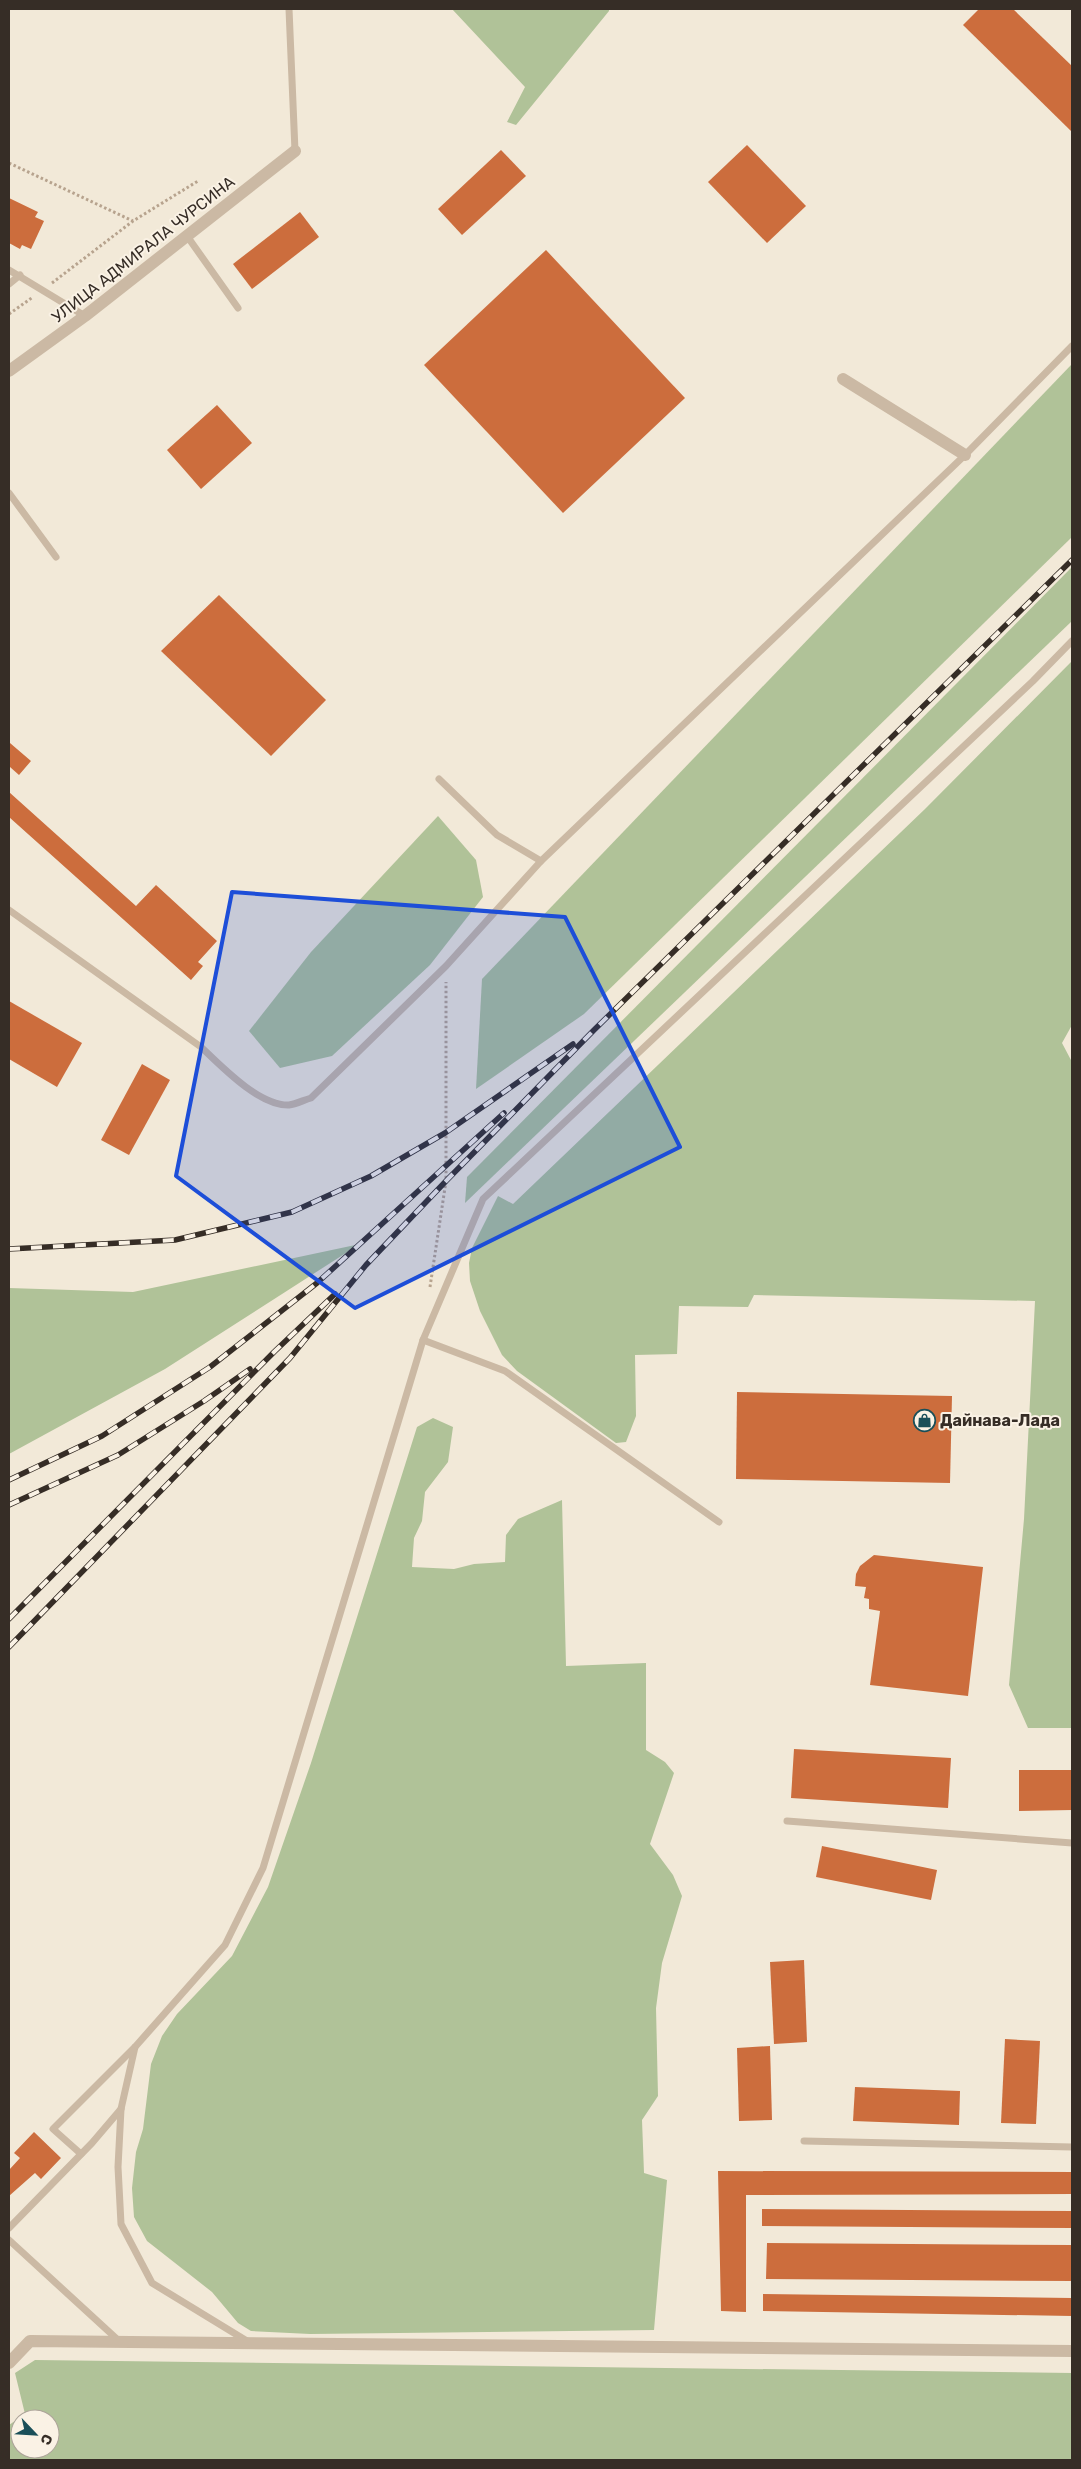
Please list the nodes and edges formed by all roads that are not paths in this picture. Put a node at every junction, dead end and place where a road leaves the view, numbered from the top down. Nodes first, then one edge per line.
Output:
1 (289, 9) edge
2 (296, 151) joint
3 (187, 236) junction
4 (9, 270) edge
5 (20, 275) junction
6 (9, 284) edge
7 (238, 308) dead end
8 (85, 316) junction
9 (1072, 346) edge
10 (9, 371) edge
11 (843, 379) dead end
12 (965, 455) junction
13 (9, 493) edge
14 (56, 557) dead end
15 (1072, 641) edge
16 (439, 780) dead end
17 (540, 861) junction
18 (9, 910) edge
19 (422, 1340) junction
20 (719, 1522) dead end
21 (788, 1821) dead end
22 (1072, 1843) edge
23 (135, 2047) junction
24 (121, 2109) junction
25 (804, 2141) dead end
26 (1072, 2147) edge
27 (81, 2154) junction
28 (9, 2228) edge
29 (9, 2240) edge
30 (120, 2342) junction
31 (251, 2344) junction
32 (1072, 2351) edge
33 (9, 2363) edge

1 - 2 lane
2 - 3 street, УЛИЦА АДМИРАЛА ЧУРСИНА
3 - 7 lane
3 - 8 street, УЛИЦА АДМИРАЛА ЧУРСИНА
4 - 5 lane
5 - 6 lane
5 - 8 lane
8 - 10 street, УЛИЦА АДМИРАЛА ЧУРСИНА
9 - 12 lane
11 - 12 street
12 - 17 lane
13 - 14 lane
15 - 19 lane
16 - 17 lane
17 - 18 lane
19 - 20 lane
19 - 23 lane
21 - 22 lane
23 - 24 lane
23 - 27 lane
24 - 27 lane
24 - 31 lane
25 - 26 lane
27 - 28 lane
29 - 30 lane
30 - 31 street
30 - 33 street
31 - 32 street

